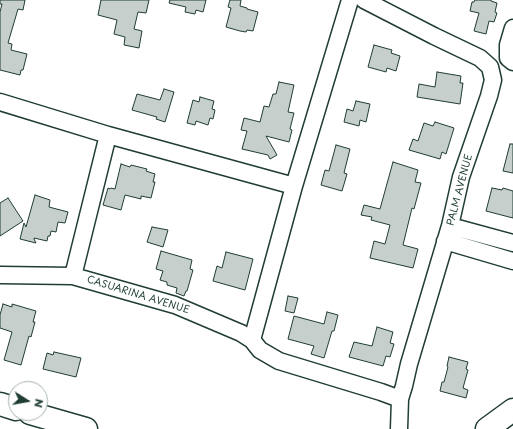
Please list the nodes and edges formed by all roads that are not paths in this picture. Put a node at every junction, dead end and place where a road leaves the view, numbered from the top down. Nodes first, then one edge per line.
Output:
1 (350, 0) edge
2 (364, 0) edge
3 (513, 28) edge
4 (513, 62) edge
5 (0, 102) edge
6 (108, 135) junction
7 (294, 186) junction
8 (448, 233) junction
9 (513, 243) edge
10 (513, 261) edge
11 (0, 275) edge
12 (73, 276) junction
13 (252, 340) junction
14 (400, 399) junction
15 (513, 410) edge
16 (48, 418) edge
17 (513, 421) edge
18 (86, 429) edge
19 (399, 429) edge
20 (487, 429) edge
21 (496, 429) edge

1 - 7 street
2 - 8 street, PALM AVENUE
3 - 4 street
5 - 6 street
6 - 7 street
6 - 12 street
7 - 13 street
8 - 9 street
8 - 10 street
8 - 14 street, PALM AVENUE
11 - 12 street, CASUARINA AVENUE
12 - 13 street, CASUARINA AVENUE
13 - 14 street, CASUARINA AVENUE
14 - 19 street, PALM AVENUE
15 - 20 highway
16 - 18 highway
17 - 21 highway

